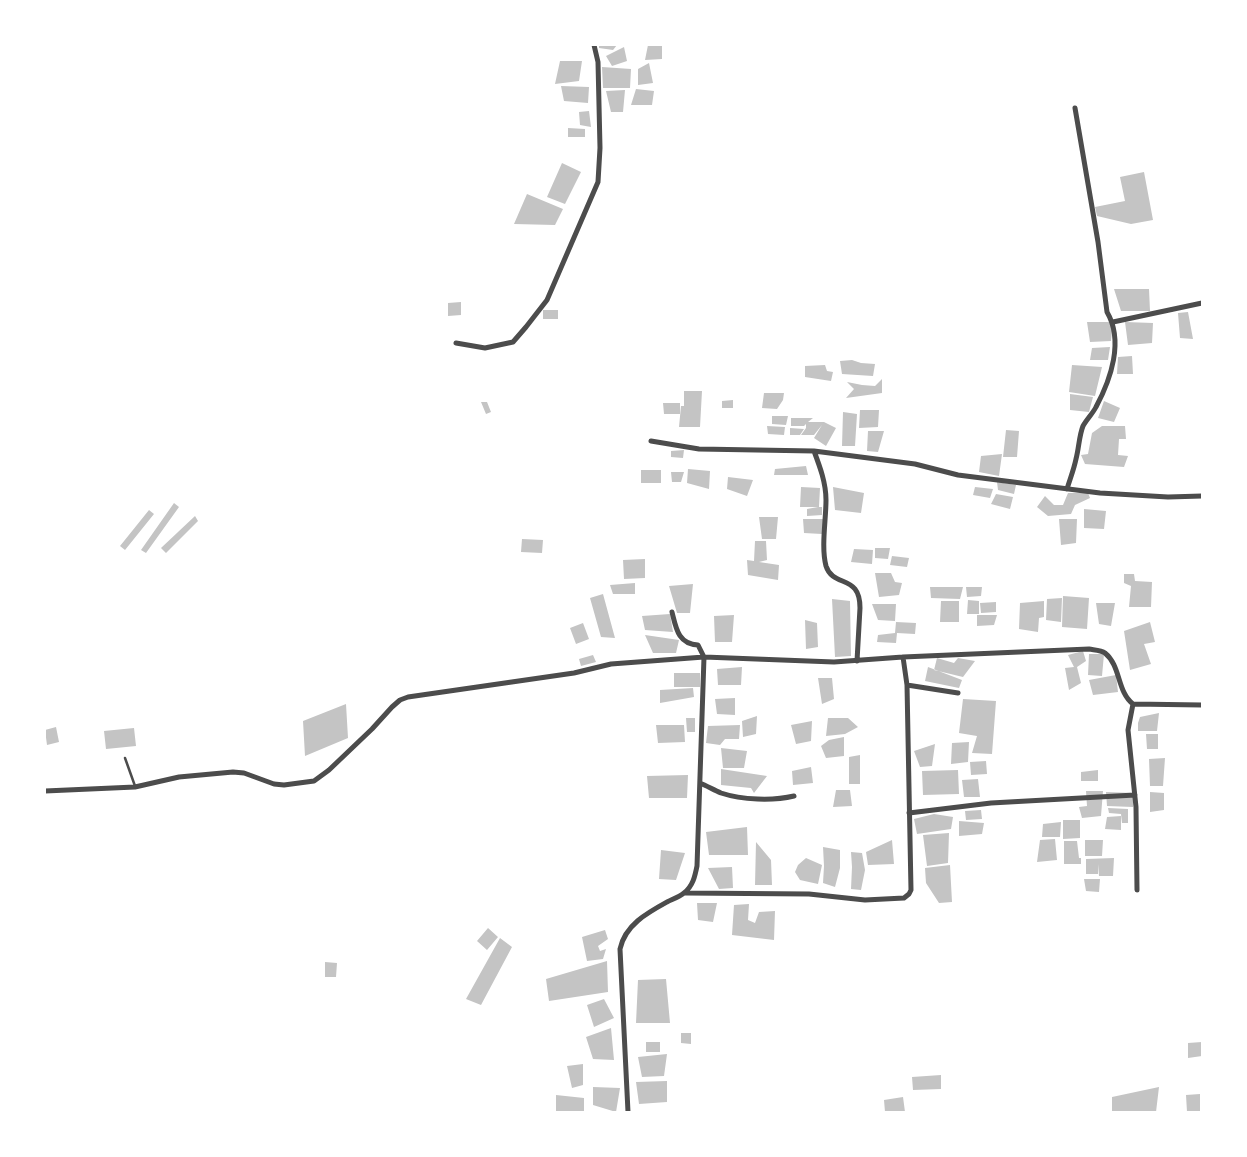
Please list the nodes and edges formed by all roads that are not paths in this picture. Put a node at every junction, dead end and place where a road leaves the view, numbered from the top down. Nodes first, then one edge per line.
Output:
1 (594, 45) edge
2 (1075, 108) dead end
3 (1202, 303) edge
4 (1113, 322) junction
5 (456, 343) dead end
6 (651, 441) dead end
7 (814, 451) junction
8 (1067, 489) junction
9 (1202, 496) edge
10 (672, 612) dead end
11 (903, 657) junction
12 (704, 658) junction
13 (857, 661) junction
14 (907, 686) junction
15 (958, 693) dead end
16 (1133, 704) junction
17 (1202, 705) edge
18 (125, 758) dead end
19 (700, 783) junction
20 (135, 787) junction
21 (45, 791) edge
22 (1135, 795) junction
23 (794, 796) dead end
24 (909, 814) junction
25 (1138, 890) dead end
26 (685, 892) junction
27 (628, 1112) edge

1 - 5 street
2 - 4 street
3 - 4 street
4 - 8 street
6 - 7 street
7 - 8 street
7 - 13 street
8 - 9 street
10 - 12 street
11 - 13 street
11 - 14 street
11 - 16 street
12 - 13 street
12 - 19 street
12 - 20 street
14 - 15 street
14 - 24 street
16 - 17 street
16 - 22 street
18 - 20 lane
19 - 23 street
19 - 26 street
20 - 21 street
22 - 24 street
22 - 25 street
24 - 26 street
26 - 27 street

